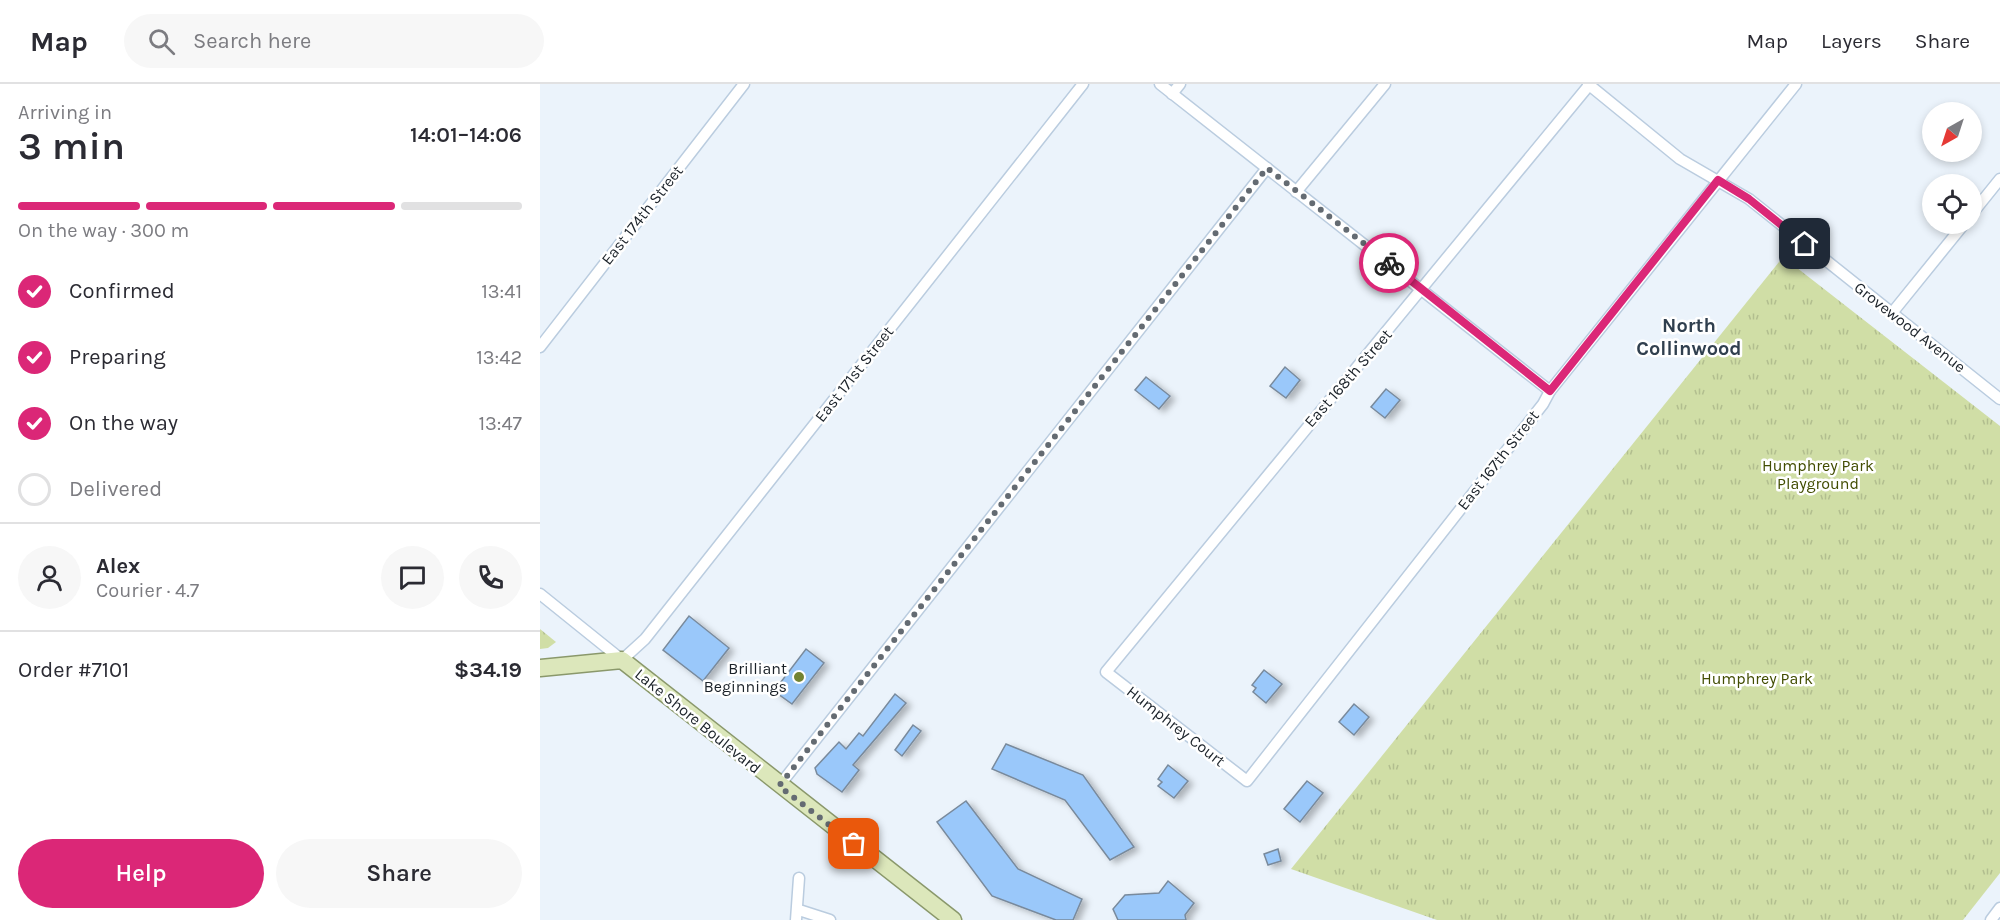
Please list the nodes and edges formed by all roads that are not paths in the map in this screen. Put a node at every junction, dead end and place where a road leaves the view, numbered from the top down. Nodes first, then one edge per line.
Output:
1 (744, 84) edge
2 (1083, 84) edge
3 (1160, 84) edge
4 (1180, 84) edge
5 (1385, 84) edge
6 (1589, 84) edge
7 (1796, 84) edge
8 (1172, 94) junction
9 (1267, 168) junction
10 (1718, 180) junction
11 (1999, 181) edge
12 (1296, 192) junction
13 (1982, 202) edge
14 (1956, 234) edge
15 (1423, 290) junction
16 (1892, 313) junction
17 (540, 346) edge
18 (1550, 391) junction
19 (2000, 399) edge
20 (540, 594) edge
21 (622, 660) junction
22 (540, 668) edge
23 (1106, 672) joint
24 (1247, 781) joint
25 (779, 786) junction
26 (800, 878) dead end
27 (2000, 908) edge
28 (797, 915) edge
29 (830, 920) edge
30 (953, 920) edge
31 (1990, 920) edge

1 - 17 street, East 174th Street
2 - 21 street, East 171st Street
3 - 8 street
4 - 8 street
5 - 12 street
6 - 10 street, Grovewood Avenue
6 - 15 street, East 168th Street
7 - 10 street, East 167th Street
8 - 9 street
9 - 12 street
9 - 25 street
10 - 16 street, Grovewood Avenue
10 - 18 street, East 167th Street
11 - 13 street
12 - 15 street
14 - 16 street
15 - 18 street
15 - 23 street, East 168th Street
16 - 19 street, Grovewood Avenue
18 - 24 street, East 167th Street
20 - 21 street
21 - 22 main road, Lake Shore Boulevard
21 - 25 main road, Lake Shore Boulevard
23 - 24 street, Humphrey Court
25 - 30 main road, Lake Shore Boulevard
26 - 28 street
27 - 31 street
28 - 29 street

